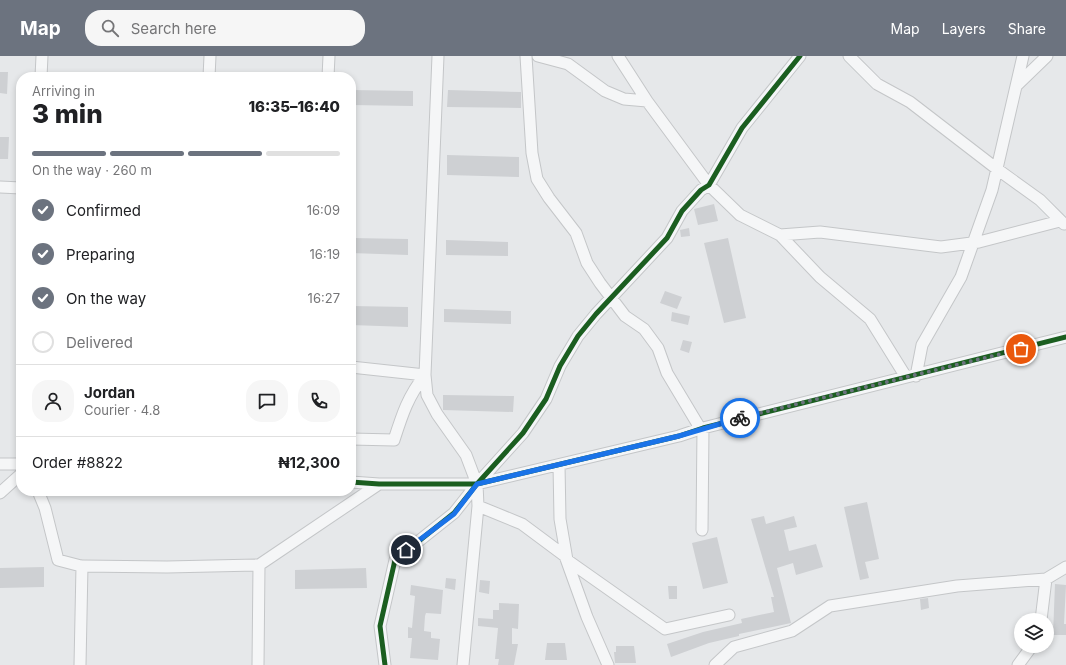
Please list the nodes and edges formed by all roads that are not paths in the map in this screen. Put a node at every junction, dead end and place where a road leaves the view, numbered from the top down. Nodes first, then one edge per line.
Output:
1 (42, 56) edge
2 (210, 56) edge
3 (329, 56) edge
4 (438, 56) edge
5 (526, 56) edge
6 (538, 56) edge
7 (618, 56) edge
8 (800, 56) edge
9 (849, 56) edge
10 (1023, 56) edge
11 (1047, 56) edge
12 (42, 72) edge
13 (209, 72) edge
14 (328, 72) edge
15 (1016, 86) junction
16 (647, 101) junction
17 (997, 169) junction
18 (709, 185) junction
19 (0, 187) edge
20 (16, 188) edge
21 (1063, 223) edge
22 (780, 235) junction
23 (973, 243) junction
24 (612, 298) junction
25 (1066, 337) edge
26 (356, 368) edge
27 (425, 375) junction
28 (911, 377) junction
29 (702, 430) junction
30 (356, 439) edge
31 (0, 464) edge
32 (16, 464) edge
33 (559, 465) junction
34 (16, 479) edge
35 (356, 482) edge
36 (379, 484) junction
37 (477, 484) junction
38 (0, 494) edge
39 (40, 496) edge
40 (478, 506) junction
41 (702, 530) dead end
42 (567, 560) junction
43 (259, 565) junction
44 (81, 566) junction
45 (1066, 567) edge
46 (1046, 579) junction
47 (1042, 613) edge
48 (729, 615) dead end
49 (1027, 653) edge
50 (80, 665) edge
51 (258, 665) edge
52 (385, 665) edge
53 (463, 665) edge
54 (608, 665) edge
55 (715, 665) edge
56 (1018, 665) edge

1 - 12 street
2 - 13 street
3 - 14 street
4 - 27 street
5 - 24 street
6 - 16 street
7 - 16 street
8 - 18 street
9 - 17 street
10 - 15 street
11 - 15 street
15 - 17 street
16 - 18 street
17 - 21 street
17 - 23 street
18 - 22 street
18 - 24 street
19 - 20 street
21 - 23 street
22 - 23 street
22 - 28 street
23 - 28 street
24 - 29 street
24 - 37 street
25 - 28 street
26 - 27 street
27 - 30 street
27 - 37 street
28 - 29 street
29 - 33 street
29 - 41 street
31 - 32 street
33 - 37 street
33 - 42 street
34 - 38 street
35 - 36 street
36 - 37 street
36 - 43 street
37 - 40 street
37 - 52 street
39 - 44 street
40 - 42 street
40 - 53 street
42 - 48 street
42 - 54 street
43 - 44 street
43 - 51 street
44 - 50 street
45 - 46 street
46 - 47 street
46 - 55 street
49 - 56 street

